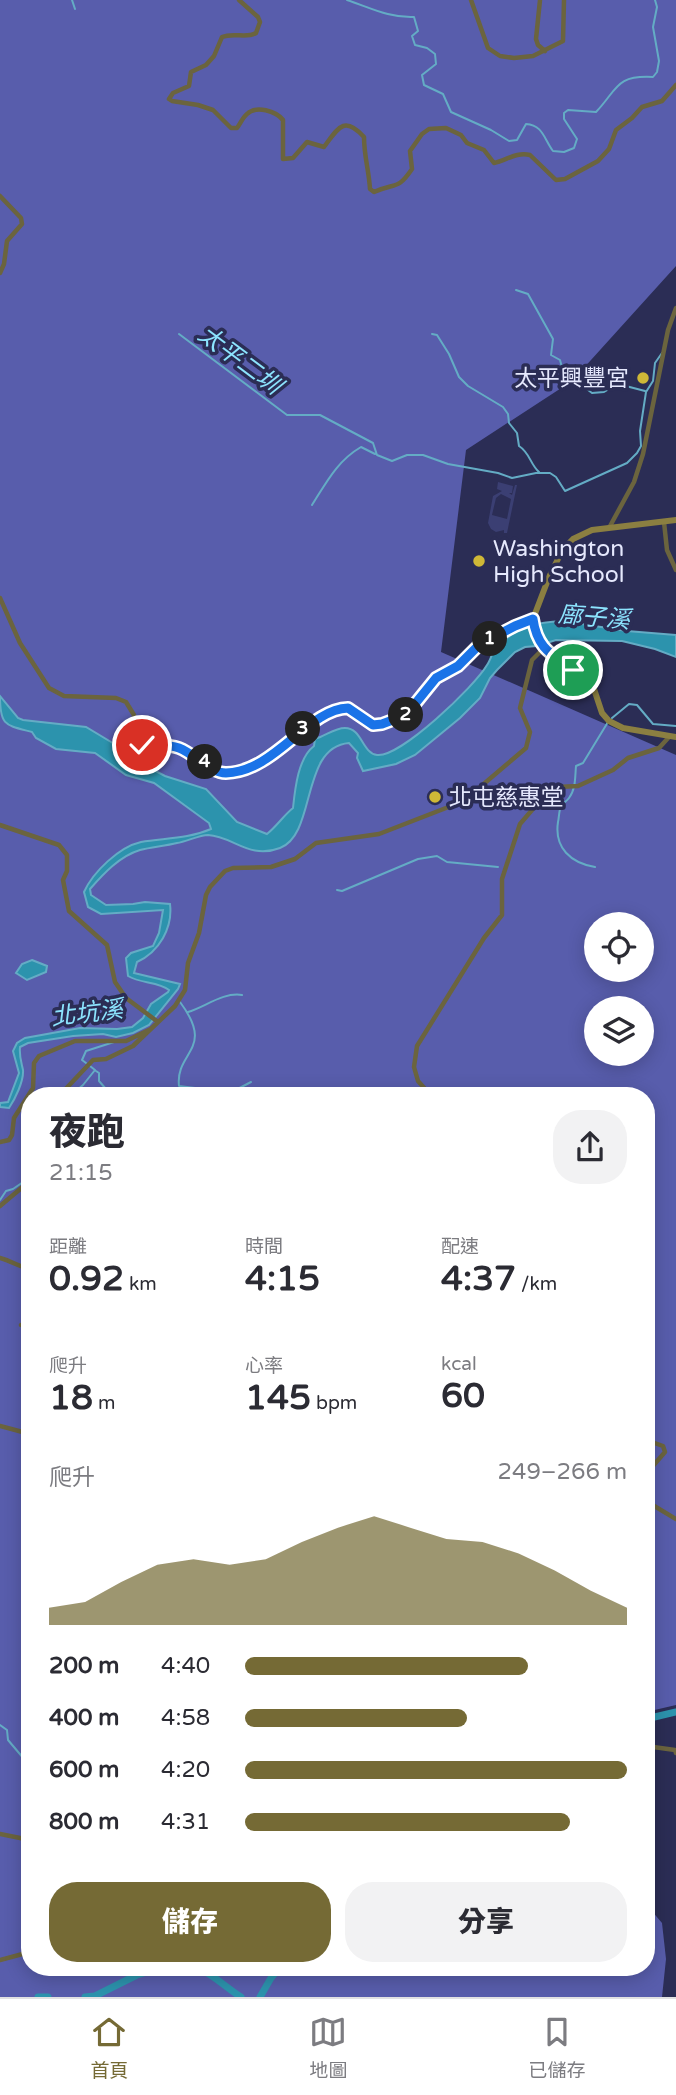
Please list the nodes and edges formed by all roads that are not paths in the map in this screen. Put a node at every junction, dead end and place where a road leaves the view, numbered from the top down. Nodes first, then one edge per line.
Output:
1 (239, 0) edge
2 (471, 0) edge
3 (540, 0) edge
4 (564, 0) edge
5 (545, 51) junction
6 (676, 85) edge
7 (0, 196) edge
8 (0, 273) edge
9 (676, 308) edge
10 (676, 520) edge
11 (664, 522) junction
12 (609, 528) junction
13 (676, 570) edge
14 (0, 598) edge
15 (533, 621) junction
16 (543, 648) junction
17 (673, 737) edge
18 (550, 788) junction
19 (464, 801) junction
20 (0, 825) edge
21 (158, 1022) junction
22 (152, 1029) junction
23 (33, 1087) edge
24 (68, 1087) edge
25 (423, 1087) edge
26 (21, 1107) edge
27 (0, 1142) edge
28 (21, 1188) edge
29 (0, 1206) edge
30 (0, 1258) edge
31 (21, 1267) edge
32 (0, 1426) edge
33 (21, 1432) edge
34 (655, 1443) edge
35 (655, 1464) edge
36 (655, 1506) edge
37 (676, 1519) edge
38 (655, 1747) edge
39 (676, 1753) edge
40 (0, 1834) edge
41 (21, 1838) edge
42 (21, 1954) edge
43 (0, 1960) edge

1 - 6 street
2 - 5 street
3 - 5 street
4 - 5 street
7 - 8 street
9 - 12 street
10 - 11 main road
11 - 12 main road
11 - 13 street
12 - 15 main road
14 - 15 street
15 - 16 main road
16 - 17 main road
16 - 19 street
17 - 18 street
18 - 19 street
18 - 25 street
19 - 21 street
20 - 21 street
21 - 22 street
22 - 23 street
22 - 24 street
26 - 27 street
28 - 29 street
30 - 31 street
32 - 33 street
34 - 35 street
36 - 37 street
38 - 39 street
40 - 41 street
42 - 43 street

